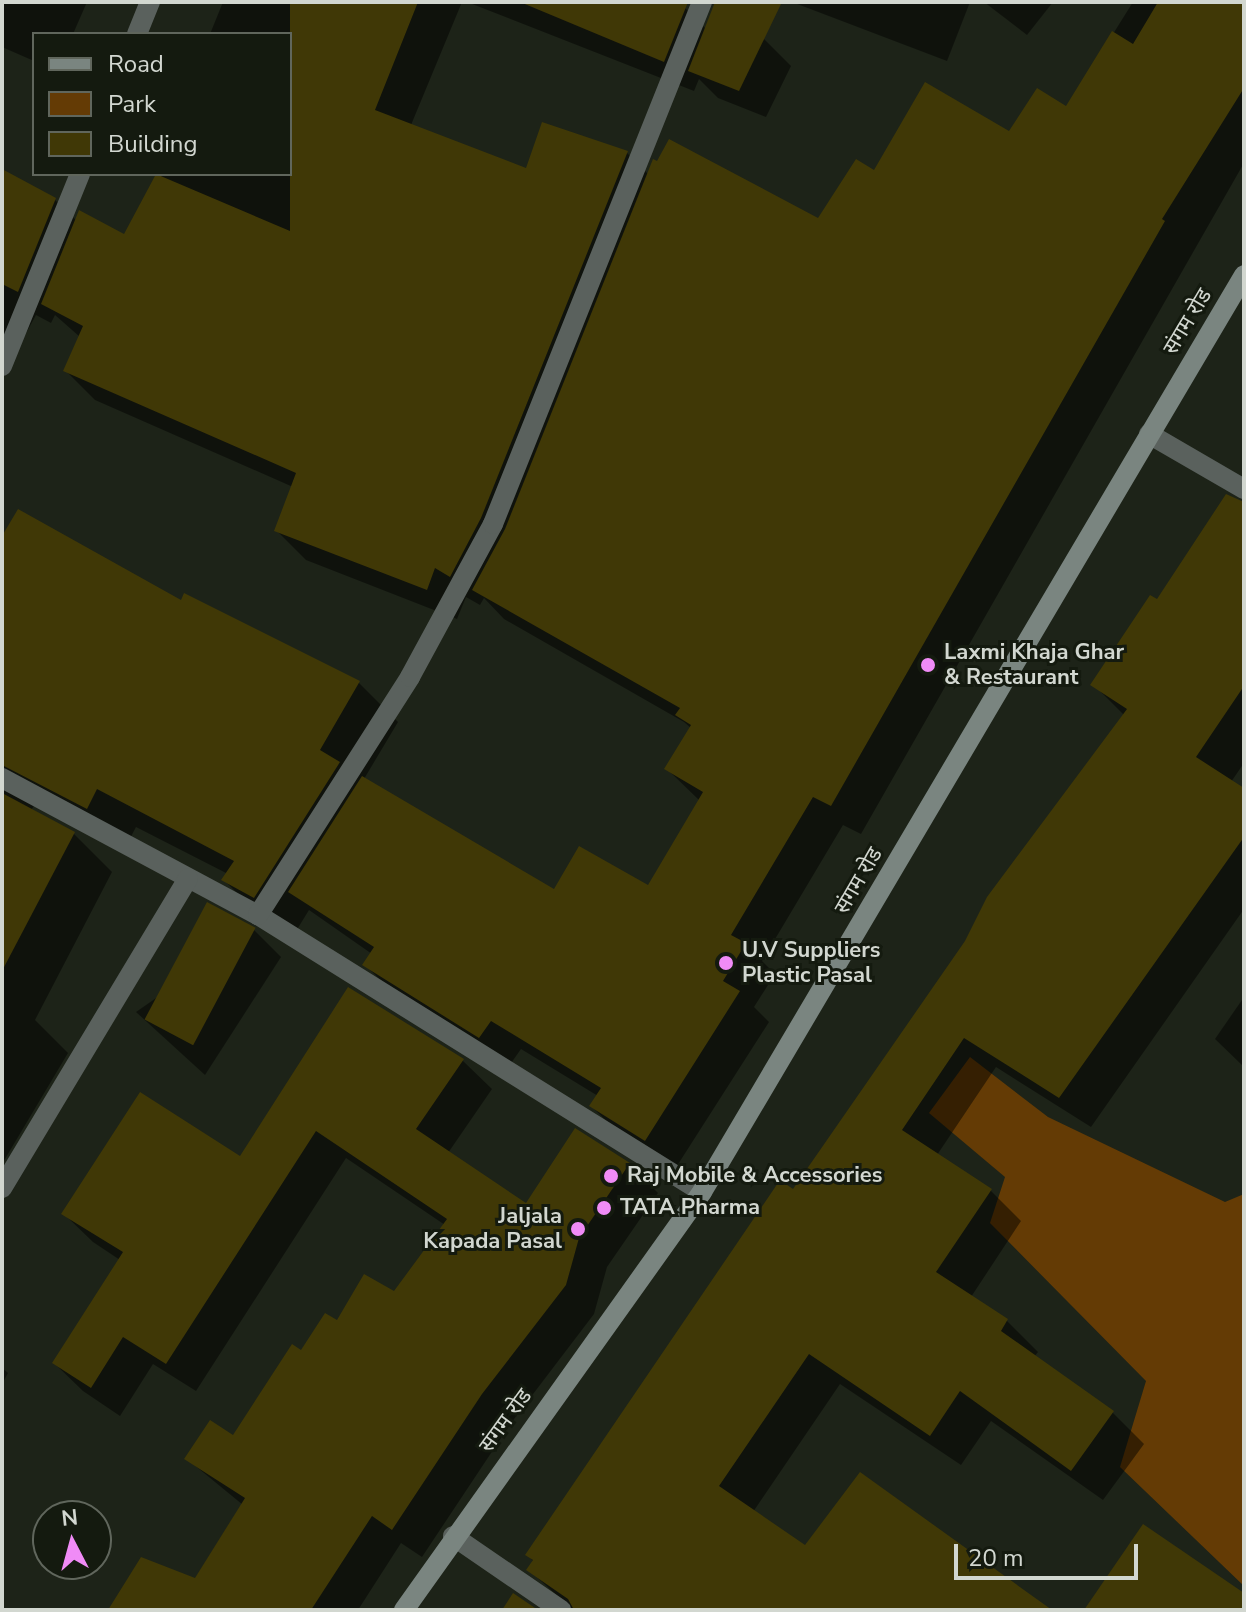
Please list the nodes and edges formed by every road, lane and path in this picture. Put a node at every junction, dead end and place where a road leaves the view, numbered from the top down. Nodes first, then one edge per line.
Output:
1 (150, 2) edge
2 (702, 2) edge
3 (138, 32) edge
4 (79, 176) edge
5 (1244, 275) edge
6 (2, 366) edge
7 (1149, 434) junction
8 (1244, 489) edge
9 (2, 778) edge
10 (188, 879) junction
11 (258, 915) junction
12 (2, 1188) edge
13 (702, 1192) junction
14 (453, 1536) junction
15 (404, 1610) edge
16 (561, 1610) edge

1 - 3 street
2 - 11 street
4 - 6 street
5 - 7 street, संगम रोड
7 - 8 street
7 - 13 street, संगम रोड
9 - 10 street
10 - 11 street
10 - 12 street
11 - 13 street
13 - 14 street, संगम रोड
14 - 15 street, संगम रोड
14 - 16 street

